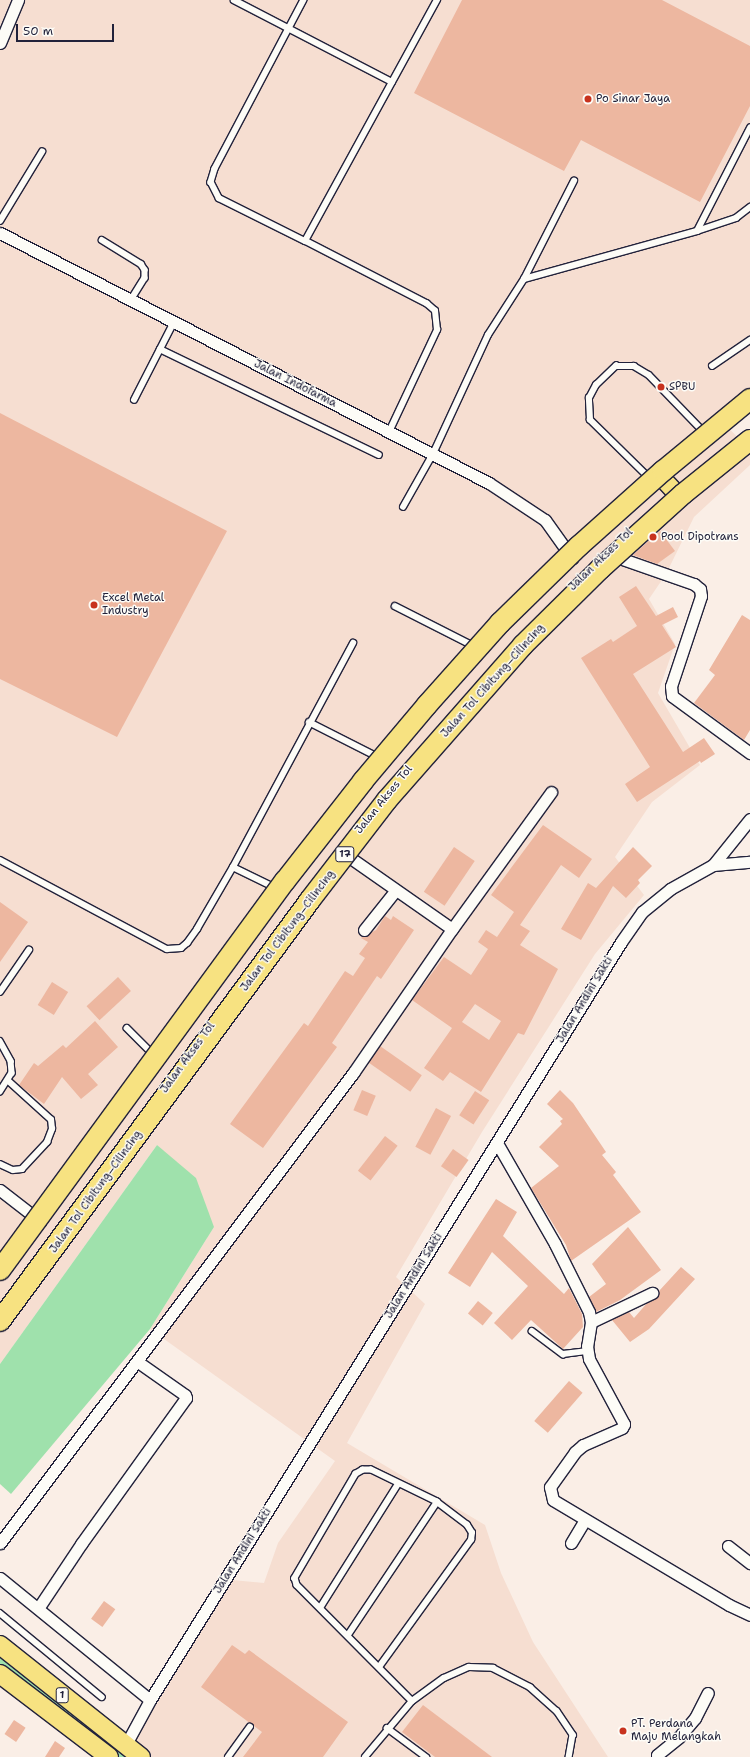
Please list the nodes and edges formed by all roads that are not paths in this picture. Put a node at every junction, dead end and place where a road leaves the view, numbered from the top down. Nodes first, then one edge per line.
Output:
1 (18, 0) edge
2 (234, 0) edge
3 (304, 0) edge
4 (437, 0) edge
5 (290, 27) junction
6 (0, 42) edge
7 (392, 82) junction
8 (750, 128) edge
9 (42, 152) dead end
10 (574, 181) dead end
11 (750, 207) edge
12 (0, 221) edge
13 (697, 231) junction
14 (0, 233) edge
15 (102, 240) dead end
16 (306, 241) junction
17 (524, 279) junction
18 (131, 300) junction
19 (174, 322) junction
20 (750, 340) edge
21 (160, 349) junction
22 (712, 366) dead end
23 (750, 399) edge
24 (134, 400) dead end
25 (750, 410) edge
26 (750, 431) edge
27 (389, 432) junction
28 (750, 440) edge
29 (712, 441) junction
30 (433, 454) junction
31 (379, 455) dead end
32 (660, 482) junction
33 (675, 492) junction
34 (404, 507) dead end
35 (607, 553) junction
36 (572, 559) junction
37 (395, 606) dead end
38 (353, 643) dead end
39 (483, 651) junction
40 (308, 722) junction
41 (750, 753) edge
42 (387, 762) junction
43 (551, 792) dead end
44 (750, 819) edge
45 (342, 852) junction
46 (0, 860) edge
47 (750, 862) edge
48 (713, 865) junction
49 (233, 867) junction
50 (395, 891) junction
51 (285, 893) junction
52 (452, 929) junction
53 (364, 930) dead end
54 (29, 950) dead end
55 (0, 992) edge
56 (127, 1028) dead end
57 (0, 1041) edge
58 (160, 1060) junction
59 (8, 1081) junction
60 (0, 1092) edge
61 (501, 1150) junction
62 (0, 1164) edge
63 (0, 1190) edge
64 (40, 1221) junction
65 (1, 1269) edge
66 (652, 1293) dead end
67 (0, 1314) edge
68 (0, 1321) edge
69 (591, 1322) junction
70 (532, 1331) dead end
71 (588, 1351) junction
72 (138, 1362) junction
73 (398, 1484) junction
74 (437, 1502) junction
75 (585, 1520) junction
76 (0, 1543) edge
77 (571, 1543) dead end
78 (728, 1546) dead end
79 (750, 1563) edge
80 (0, 1578) edge
81 (39, 1607) junction
82 (320, 1608) junction
83 (0, 1613) edge
84 (750, 1615) edge
85 (348, 1636) junction
86 (0, 1645) edge
87 (379, 1667) junction
88 (0, 1674) edge
89 (708, 1693) dead end
90 (102, 1697) dead end
91 (150, 1700) junction
92 (412, 1701) junction
93 (250, 1727) dead end
94 (387, 1728) junction
95 (125, 1746) junction
96 (110, 1757) edge
97 (141, 1757) edge
98 (228, 1757) edge
99 (365, 1757) edge
100 (426, 1757) edge
101 (569, 1757) edge
102 (658, 1757) edge

1 - 6 street
2 - 5 lane
3 - 5 lane
4 - 7 lane
5 - 7 lane
5 - 16 lane
7 - 16 lane
8 - 13 lane
9 - 12 lane
10 - 17 lane
11 - 13 lane
13 - 17 lane
14 - 18 street, Jalan Indofarma
15 - 18 lane
16 - 27 lane
17 - 30 lane
18 - 19 street, Jalan Indofarma
19 - 21 lane
19 - 27 street, Jalan Indofarma
20 - 22 lane
21 - 24 lane
21 - 31 lane
23 - 65 highway, bridge
25 - 29 main road, Jalan Akses Tol
26 - 33 main road, Jalan Akses Tol
27 - 30 street, Jalan Indofarma
28 - 68 highway, Jalan Tol Cibitung–Cilincing / 17, bridge
29 - 32 main road, Jalan Akses Tol
29 - 32 lane
30 - 34 lane
30 - 36 street, Jalan Indofarma
32 - 33 main road
32 - 36 main road, Jalan Akses Tol
33 - 35 main road, Jalan Akses Tol
35 - 41 street
35 - 45 main road, Jalan Akses Tol
36 - 39 main road, Jalan Akses Tol
37 - 39 lane
38 - 40 lane
39 - 42 main road, Jalan Akses Tol
40 - 42 lane
40 - 49 lane
42 - 51 main road, Jalan Akses Tol
43 - 52 street
44 - 48 street
45 - 50 street
45 - 67 main road, Jalan Akses Tol
46 - 49 lane
47 - 48 street, Jalan Andini Sakti
48 - 61 street, Jalan Andini Sakti
49 - 51 lane
50 - 52 street
50 - 53 street
51 - 58 main road, Jalan Akses Tol
52 - 72 street
54 - 55 lane
56 - 58 lane
57 - 59 lane
58 - 64 main road, Jalan Akses Tol
59 - 60 lane
59 - 62 lane
61 - 69 street
61 - 91 street, Jalan Andini Sakti
63 - 64 street
64 - 65 main road, Jalan Akses Tol
66 - 69 street
69 - 71 street
70 - 71 lane
71 - 75 street
72 - 76 street
72 - 81 street
73 - 74 lane
73 - 82 lane
73 - 82 lane
74 - 85 lane
74 - 87 lane
75 - 77 street
75 - 84 street
78 - 79 street
80 - 81 street
81 - 91 street
82 - 85 lane
83 - 90 lane
85 - 87 lane
86 - 95 highway, 1
87 - 92 lane
88 - 96 highway, 1
89 - 102 street
91 - 95 street, Jalan Andini Sakti
92 - 94 lane
92 - 101 lane
93 - 98 lane
94 - 99 lane
94 - 100 lane
95 - 97 highway, 1

